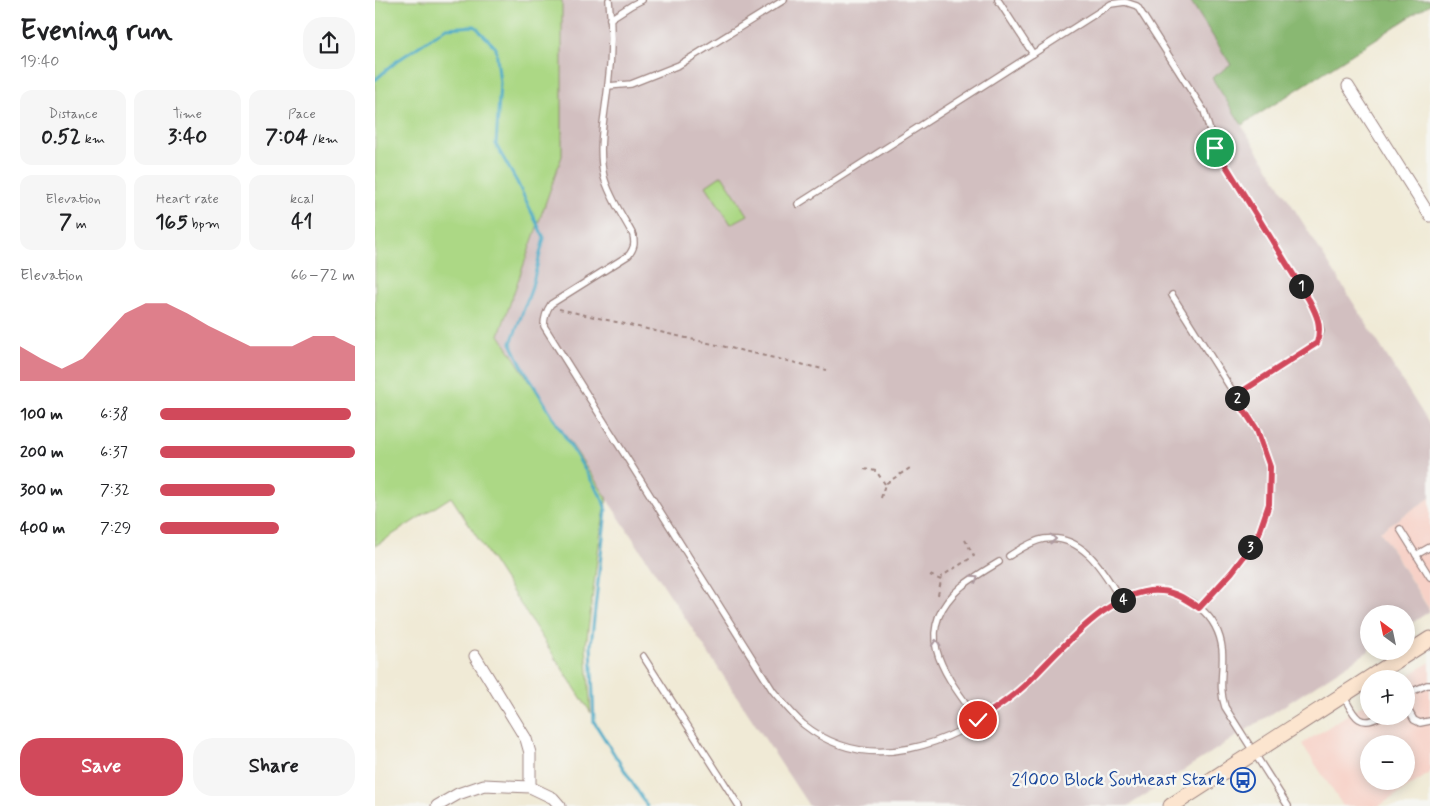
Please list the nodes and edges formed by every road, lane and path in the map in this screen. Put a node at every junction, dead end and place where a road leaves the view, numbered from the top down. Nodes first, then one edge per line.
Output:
1 (609, 0) edge
2 (642, 0) edge
3 (784, 0) edge
4 (998, 0) edge
5 (611, 19) junction
6 (1033, 54) junction
7 (608, 86) junction
8 (1348, 86) dead end
9 (798, 204) dead end
10 (1430, 216) edge
11 (1172, 295) dead end
12 (551, 304) junction
13 (827, 370) dead end
14 (1235, 396) junction
15 (910, 468) dead end
16 (864, 469) dead end
17 (885, 484) junction
18 (881, 498) dead end
19 (1400, 529) dead end
20 (965, 540) dead end
21 (1430, 547) edge
22 (1009, 556) dead end
23 (1417, 556) junction
24 (999, 562) dead end
25 (930, 575) dead end
26 (1430, 577) edge
27 (941, 580) junction
28 (938, 595) dead end
29 (1121, 600) junction
30 (1199, 608) junction
31 (1430, 639) edge
32 (475, 656) dead end
33 (643, 656) dead end
34 (1391, 670) edge
35 (1430, 685) edge
36 (1360, 687) edge
37 (1415, 690) edge
38 (1343, 695) junction
39 (978, 720) junction
40 (1415, 720) edge
41 (1430, 720) edge
42 (1360, 721) edge
43 (1253, 753) junction
44 (530, 787) junction
45 (437, 806) edge
46 (560, 806) edge
47 (739, 806) edge
48 (1171, 806) edge
49 (1288, 806) edge

1 - 5 lane
2 - 5 lane
3 - 7 lane
4 - 6 lane
5 - 7 lane
6 - 9 lane
6 - 14 lane
7 - 12 lane
8 - 10 street
11 - 14 lane
12 - 13 path
12 - 39 lane
14 - 30 lane
15 - 17 path
16 - 17 path
17 - 18 path
19 - 23 lane
20 - 27 path
21 - 23 lane
22 -> 29 lane
23 - 26 lane
39 -> 24 lane
25 - 27 path
27 - 28 path
29 - 30 lane
29 - 39 lane
30 - 43 lane
31 - 34 main road
32 - 44 street
33 - 47 lane
35 - 37 lane
36 - 38 main road
38 - 42 lane
38 - 43 main road
40 - 41 lane
43 - 48 main road
43 - 49 lane
44 - 45 street
44 - 46 street

